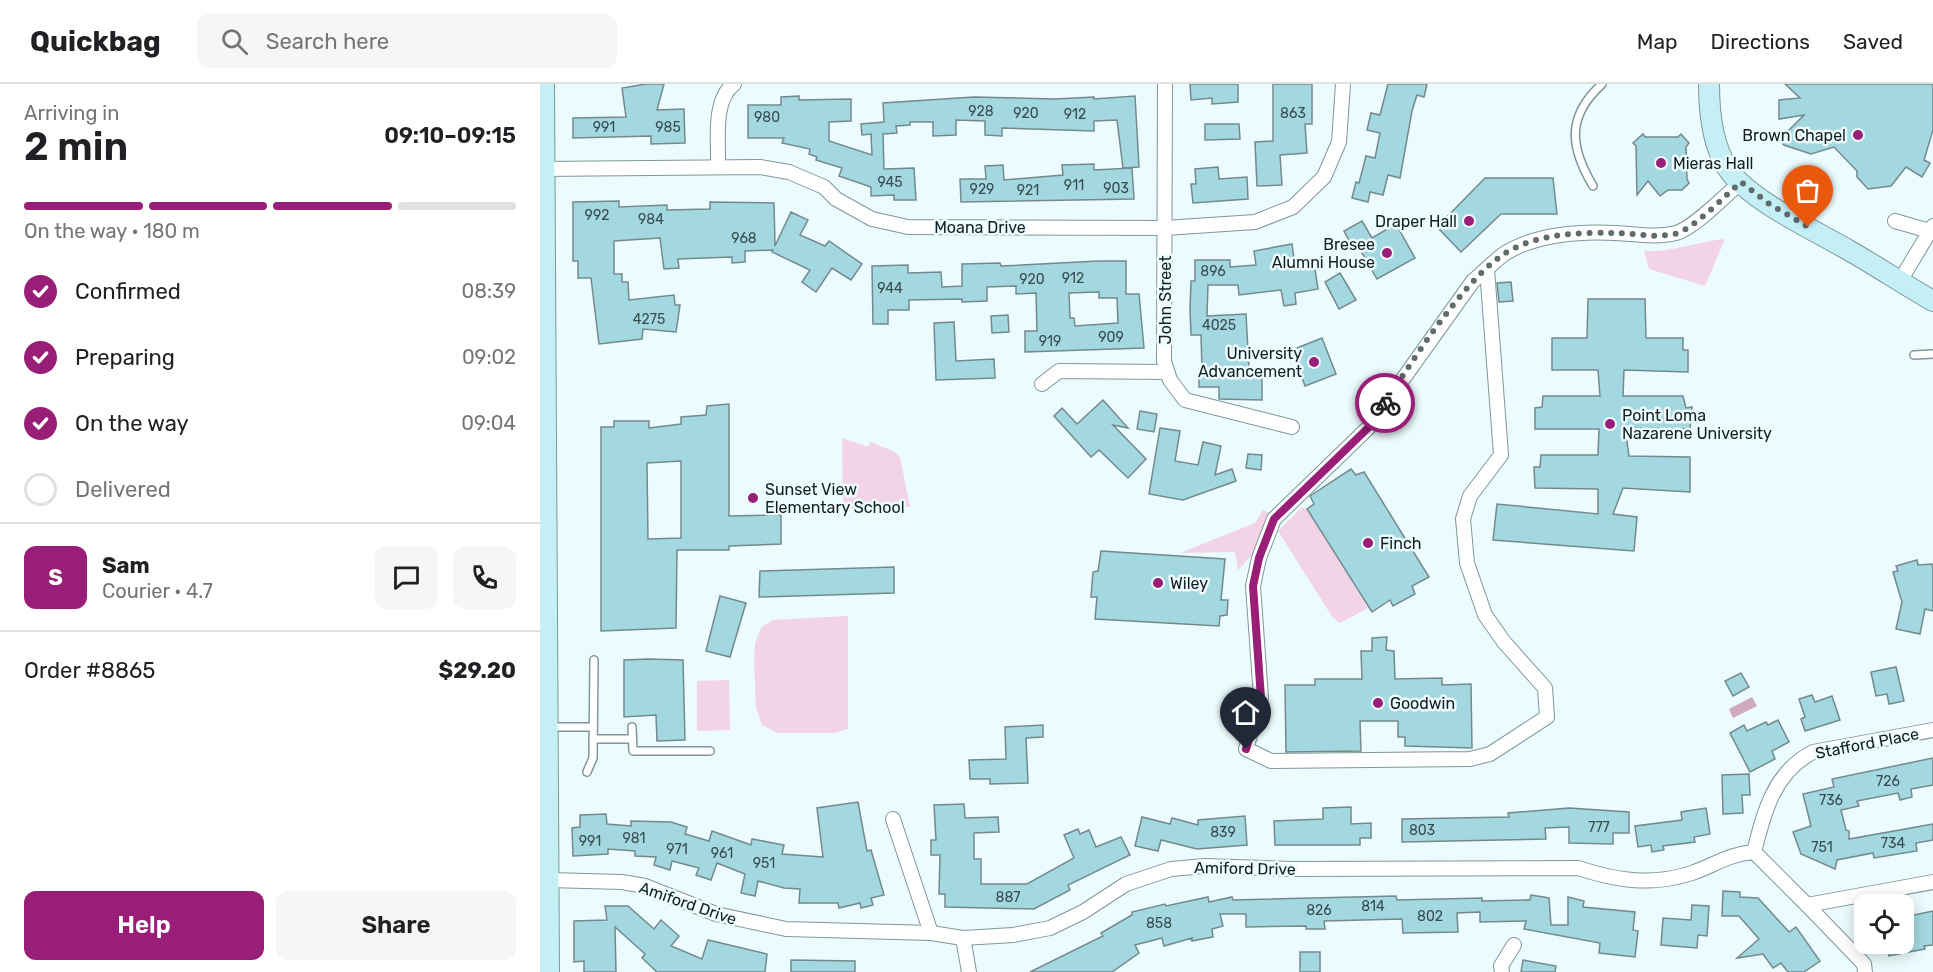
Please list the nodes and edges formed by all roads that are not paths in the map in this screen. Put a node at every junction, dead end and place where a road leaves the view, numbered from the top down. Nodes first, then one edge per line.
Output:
1 (544, 84) edge
2 (734, 84) edge
3 (1165, 84) edge
4 (1343, 84) edge
5 (1602, 84) edge
6 (1709, 84) edge
7 (718, 167) junction
8 (542, 169) edge
9 (1741, 182) junction
10 (1593, 186) dead end
11 (1895, 221) dead end
12 (1165, 228) junction
13 (1932, 229) edge
14 (1487, 269) junction
15 (543, 276) edge
16 (1900, 281) junction
17 (1933, 302) edge
18 (1933, 354) edge
19 (1914, 355) dead end
20 (1167, 372) junction
21 (542, 382) edge
22 (1042, 384) dead end
23 (1292, 428) dead end
24 (594, 660) dead end
25 (548, 727) junction
26 (593, 727) junction
27 (632, 727) dead end
28 (1933, 730) edge
29 (593, 739) junction
30 (632, 739) junction
31 (710, 751) dead end
32 (587, 772) dead end
33 (893, 819) dead end
34 (1754, 852) junction
35 (548, 880) junction
36 (1933, 882) edge
37 (1807, 905) junction
38 (931, 933) junction
39 (963, 938) junction
40 (1514, 945) dead end
41 (549, 972) edge
42 (969, 972) edge
43 (1502, 972) edge
44 (1865, 972) edge

1 - 8 street
2 - 7 street
3 - 12 street, John Street
4 - 12 street, Moana Drive
5 - 10 lane
6 - 9 street
7 - 8 street, Moana Drive
7 - 12 street, Moana Drive
8 - 15 street
9 - 14 street
9 - 16 street
11 - 13 street
12 - 20 street, John Street
13 - 16 street
14 - 14 street
15 - 21 street
16 - 17 street
18 - 19 lane
20 - 22 street
20 - 23 street, John Street
21 - 25 street
24 - 26 lane
25 - 26 lane
25 - 35 street
26 - 29 lane
27 - 30 lane
28 - 34 street, Stafford Place
29 - 30 lane
29 - 32 lane
30 - 31 lane
33 - 38 street
34 - 37 street
34 - 39 street, Amiford Drive
35 - 38 street, Amiford Drive
35 - 41 street
36 - 37 street
37 - 44 street
38 - 39 street, Amiford Drive
39 - 42 street
40 - 43 street

